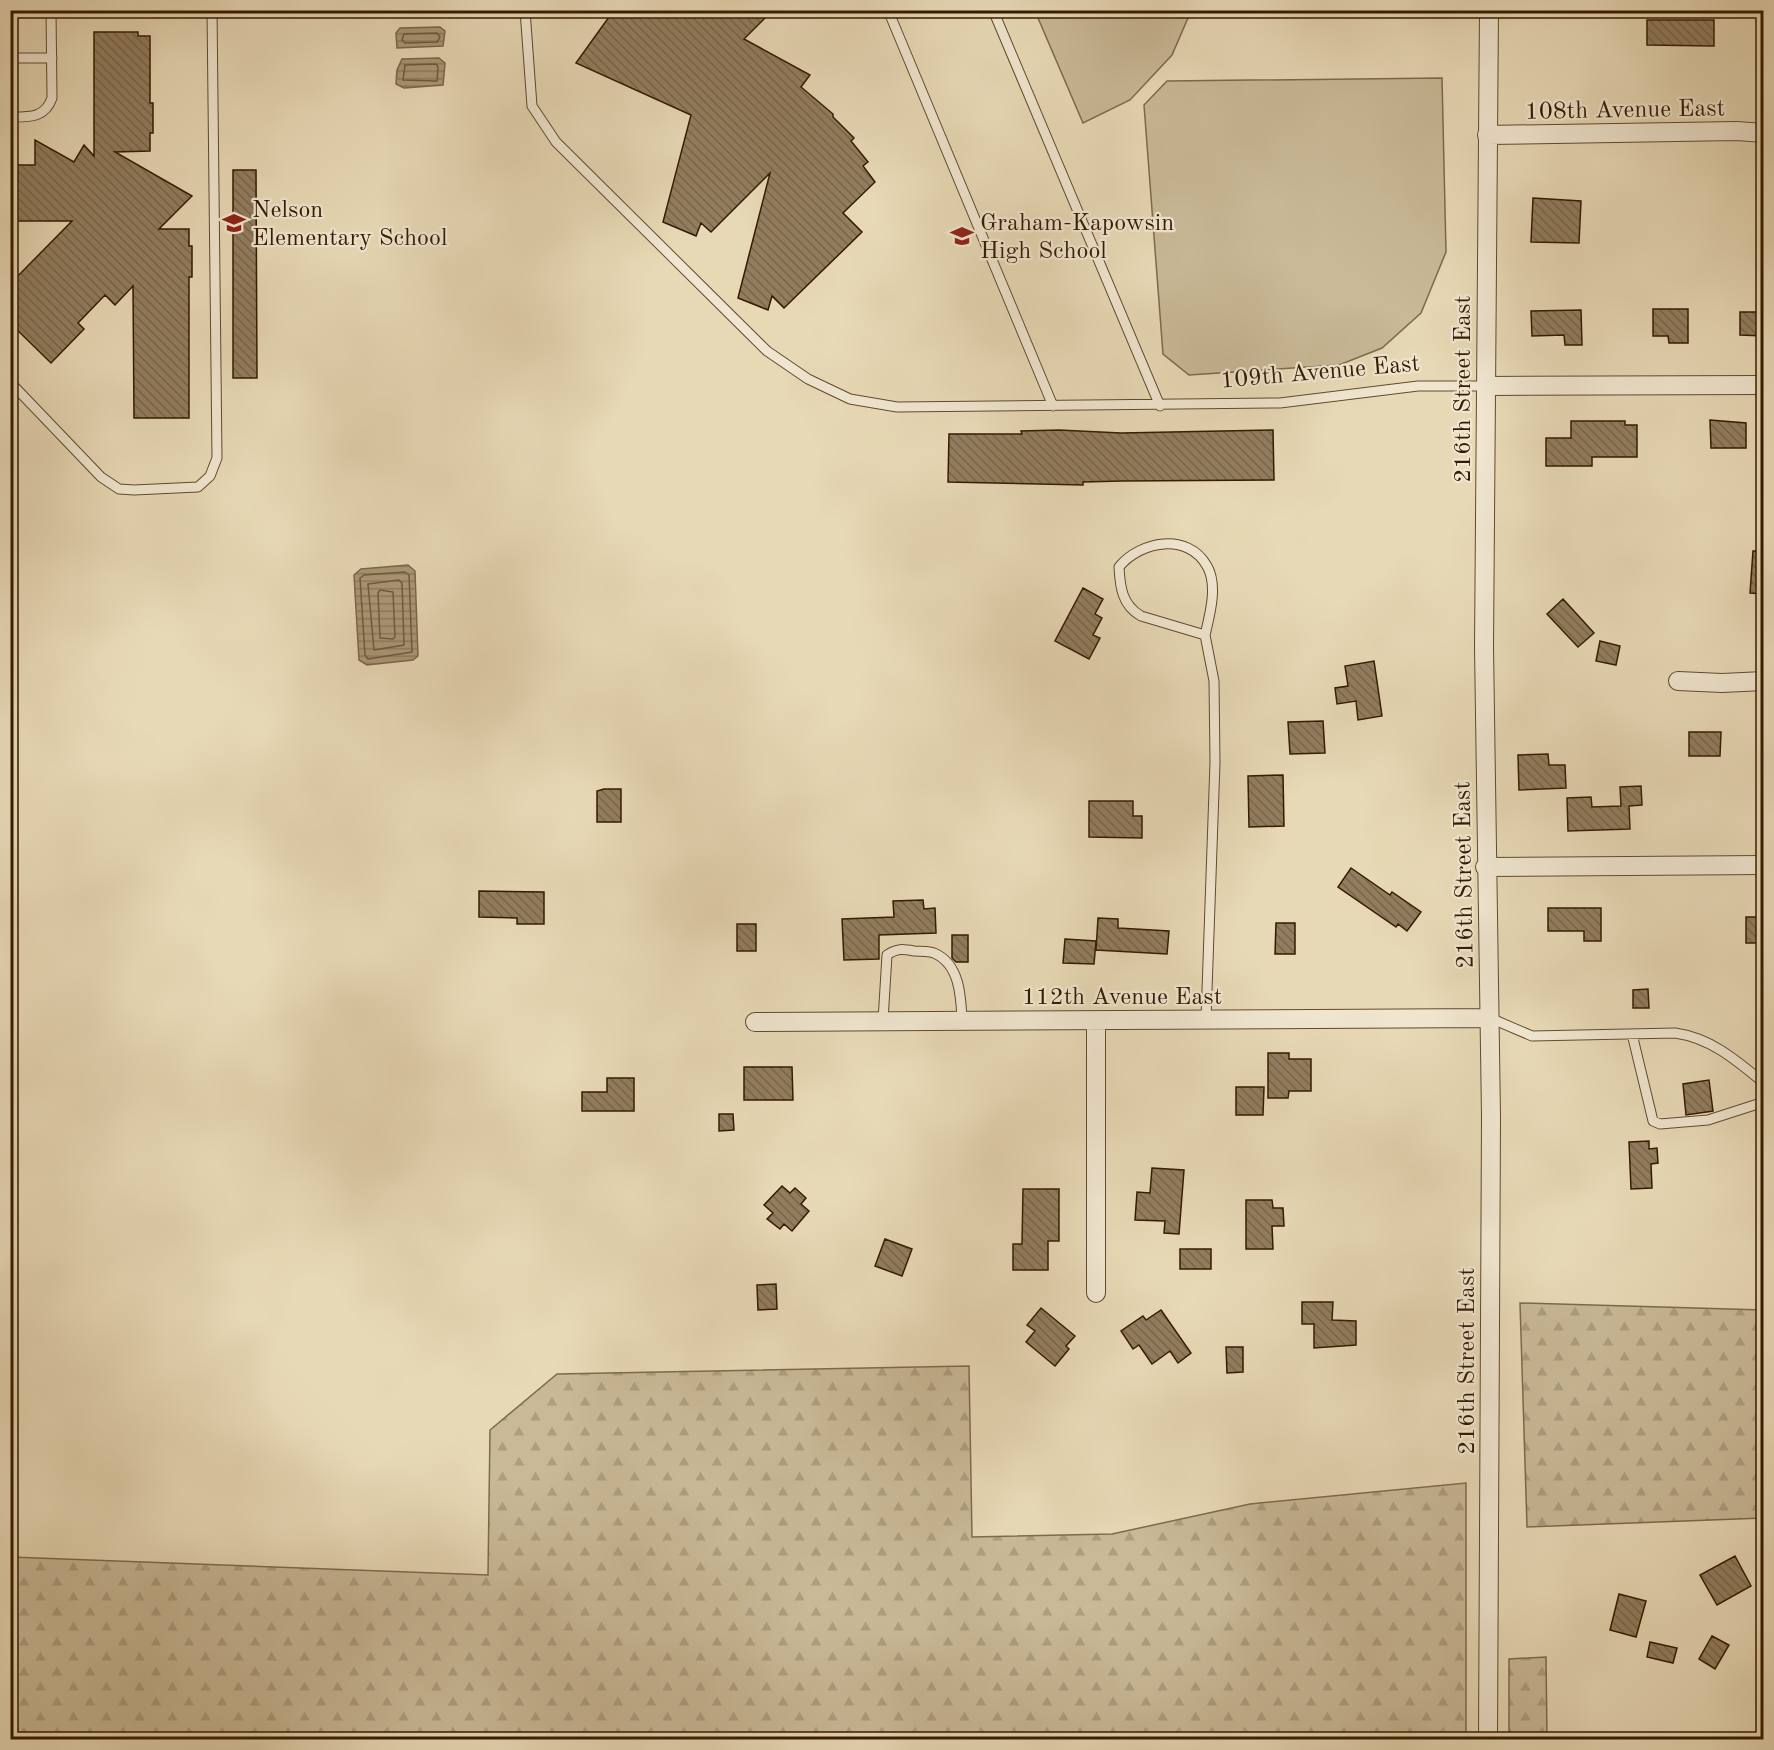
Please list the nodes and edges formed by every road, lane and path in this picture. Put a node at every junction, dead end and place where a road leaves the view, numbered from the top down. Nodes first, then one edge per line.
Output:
1 (51, 10) edge
2 (212, 10) edge
3 (525, 10) edge
4 (888, 10) edge
5 (993, 10) edge
6 (1489, 10) edge
7 (10, 58) edge
8 (52, 58) junction
9 (10, 117) edge
10 (1764, 133) edge
11 (1487, 135) junction
12 (10, 382) edge
13 (1764, 385) edge
14 (1487, 386) junction
15 (1053, 406) junction
16 (1160, 406) junction
17 (1205, 635) junction
18 (1678, 681) dead end
19 (1764, 681) edge
20 (1764, 865) edge
21 (1485, 867) junction
22 (1490, 1018) junction
23 (962, 1020) junction
24 (1206, 1020) junction
25 (882, 1021) junction
26 (1096, 1021) junction
27 (755, 1022) dead end
28 (1632, 1034) junction
29 (1764, 1083) edge
30 (1764, 1102) edge
31 (1096, 1293) dead end
32 (1488, 1740) edge

1 - 8 lane
2 - 12 lane
3 - 15 lane, 109th Avenue East
4 - 15 lane
5 - 16 lane
6 - 11 street, 216th Street East
7 - 8 lane
8 - 9 lane
10 - 11 street, 108th Avenue East
11 - 14 street, 216th Street East
13 - 14 street, 109th Avenue East
14 - 16 lane, 109th Avenue East
14 - 21 street, 216th Street East
15 - 16 lane, 109th Avenue East
17 - 17 lane
17 - 24 lane
18 - 19 street
20 - 21 street
21 - 22 street, 216th Street East
22 - 24 street, 112th Avenue East
22 - 28 lane
22 - 32 street, 216th Street East
23 - 25 street, 112th Avenue East
23 - 25 lane
23 - 26 street, 112th Avenue East
24 - 26 street, 112th Avenue East
25 - 27 street, 112th Avenue East
26 - 31 street
28 - 29 lane
28 - 30 lane

